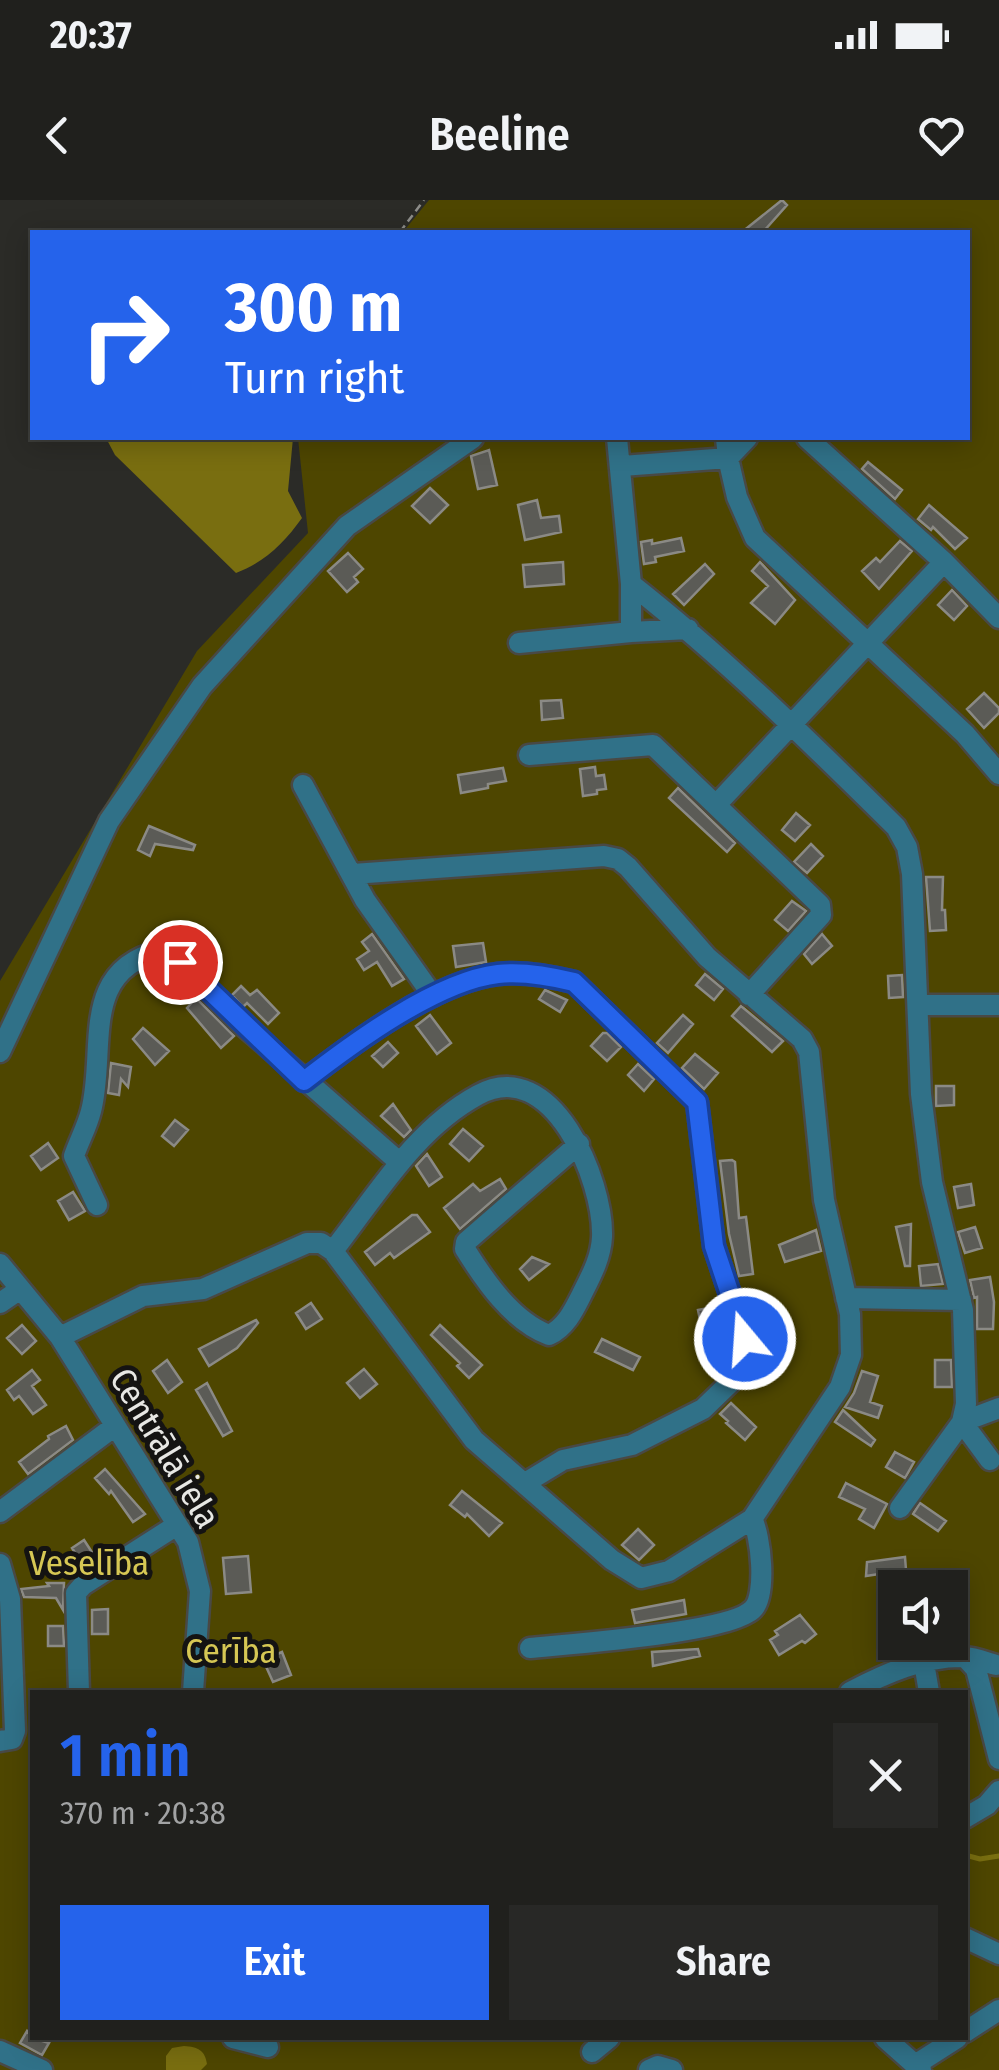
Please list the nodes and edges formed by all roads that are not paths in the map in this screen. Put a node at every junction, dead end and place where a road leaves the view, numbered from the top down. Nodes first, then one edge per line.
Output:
1 (470, 440) edge
2 (618, 440) edge
3 (809, 440) edge
4 (727, 448) edge
5 (622, 466) junction
6 (944, 562) junction
7 (630, 584) junction
8 (999, 618) edge
9 (688, 628) junction
10 (632, 632) junction
11 (520, 643) dead end
12 (868, 643) junction
13 (790, 726) junction
14 (528, 755) dead end
15 (999, 774) edge
16 (304, 785) dead end
17 (716, 805) junction
18 (353, 874) junction
19 (749, 994) junction
20 (432, 996) junction
21 (919, 1005) junction
22 (999, 1005) edge
23 (0, 1052) edge
24 (304, 1081) junction
25 (579, 1144) junction
26 (398, 1160) junction
27 (97, 1204) dead end
28 (333, 1251) junction
29 (0, 1264) edge
30 (20, 1290) junction
31 (846, 1298) junction
32 (961, 1300) junction
33 (0, 1303) edge
34 (60, 1337) junction
35 (999, 1408) edge
36 (962, 1422) junction
37 (115, 1426) junction
38 (990, 1460) dead end
39 (525, 1483) junction
40 (900, 1508) dead end
41 (0, 1512) edge
42 (752, 1519) junction
43 (177, 1525) junction
44 (0, 1564) edge
45 (530, 1648) dead end
46 (968, 1658) edge
47 (944, 1660) edge
48 (968, 1660) edge
49 (924, 1663) junction
50 (996, 1664) dead end
51 (79, 1690) edge
52 (193, 1690) edge
53 (854, 1690) edge
54 (929, 1690) edge
55 (0, 1741) edge
56 (999, 1760) edge
57 (999, 1792) edge
58 (968, 1816) edge
59 (968, 1939) edge
60 (999, 1954) edge
61 (999, 2010) edge
62 (968, 2030) edge
63 (887, 2040) edge
64 (954, 2040) edge
65 (266, 2042) edge
66 (0, 2050) edge
67 (918, 2067) edge
68 (42, 2070) edge
69 (268, 2070) edge
70 (649, 2070) edge
71 (672, 2070) edge

1 - 23 street
2 - 5 street
3 - 6 street
4 - 5 street
4 - 12 street
5 - 7 street
6 - 8 street
6 - 12 street
7 - 9 street
7 - 10 street
9 - 10 street
9 - 13 street
10 - 11 street
12 - 13 street
12 - 15 street
13 - 17 street
13 - 21 street
14 - 17 street
16 - 18 street
17 - 19 street
18 - 19 street
18 - 20 street
19 - 31 street
20 - 24 street
20 - 39 street
21 - 22 street
21 - 32 street
24 - 26 street
24 - 27 street
25 - 25 street
25 - 26 street
26 - 28 street
28 - 34 street
28 - 39 street
29 - 30 street, Centrālā iela
30 - 33 street
30 - 34 street, Centrālā iela
31 - 32 street
31 - 42 street
32 - 36 street
34 - 37 street, Centrālā iela
35 - 36 street
36 - 38 street
36 - 40 street
37 - 41 street
37 - 43 street, Centrālā iela
39 - 42 street
42 - 45 street
43 - 51 street
43 - 52 street, Centrālā iela
44 - 55 street
46 - 50 street
47 - 49 street
48 - 56 street
49 - 53 street
49 - 54 street
57 - 58 street
59 - 60 street
61 - 62 street
63 - 67 street
64 - 67 street
65 - 69 street
66 - 68 street
70 - 71 street

